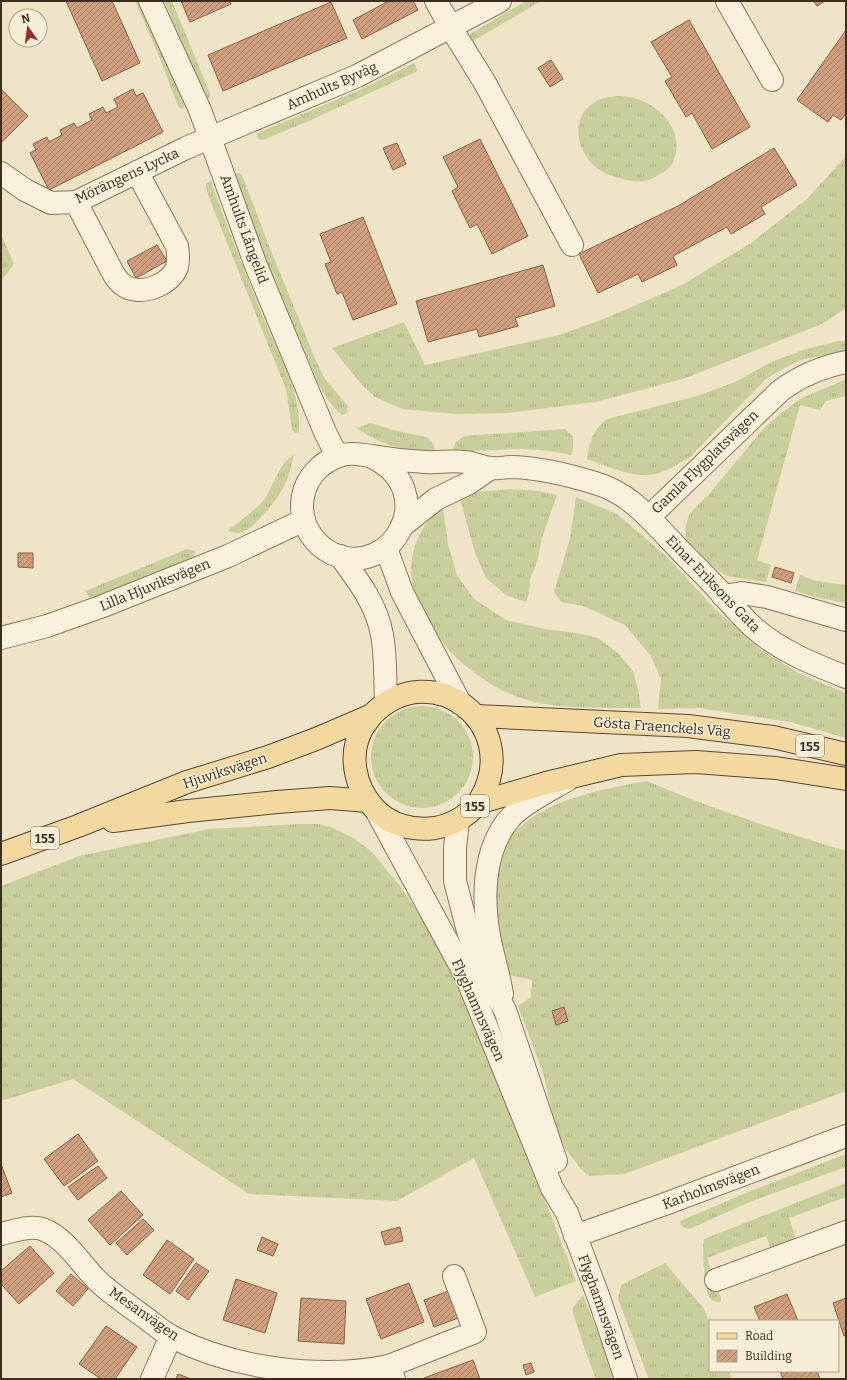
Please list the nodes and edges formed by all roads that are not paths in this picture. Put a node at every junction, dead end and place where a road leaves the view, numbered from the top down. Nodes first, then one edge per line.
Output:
1 (150, 1) edge
2 (436, 1) edge
3 (500, 1) edge
4 (726, 1) edge
5 (451, 28) junction
6 (772, 80) dead end
7 (211, 138) junction
8 (137, 172) junction
9 (1, 173) edge
10 (76, 202) junction
11 (572, 245) dead end
12 (846, 362) edge
13 (337, 456) junction
14 (370, 456) junction
15 (491, 468) junction
16 (649, 517) junction
17 (304, 520) junction
18 (402, 526) junction
19 (386, 548) junction
20 (340, 556) junction
21 (723, 596) junction
22 (846, 620) edge
23 (1, 638) edge
24 (846, 678) edge
25 (459, 701) junction
26 (379, 709) junction
27 (476, 716) junction
28 (846, 754) edge
29 (575, 776) junction
30 (846, 779) edge
31 (478, 803) junction
32 (372, 807) junction
33 (458, 820) junction
34 (78, 826) junction
35 (1, 854) edge
36 (505, 1010) junction
37 (846, 1136) edge
38 (567, 1213) junction
39 (846, 1232) edge
40 (1, 1234) edge
41 (575, 1236) junction
42 (454, 1276) dead end
43 (716, 1280) dead end
44 (171, 1336) junction
45 (392, 1373) edge
46 (152, 1379) edge
47 (626, 1379) edge

1 - 7 street, Amhults Långelid
2 - 5 street
3 - 5 street, Amhults Byväg
4 - 6 street
5 - 7 street, Amhults Byväg
5 - 11 street
7 - 8 street, Mörängens Lycka
7 - 13 street, Amhults Långelid
8 - 10 street, Mörängens Lycka
8 - 10 street
9 - 10 street, Mörängens Lycka
12 - 16 street, Gamla Flygplatsvägen
13 - 14 street, Gamla Flygplatsvägen
13 - 17 street, Gamla Flygplatsvägen
14 - 15 street, Gamla Flygplatsvägen
14 - 18 street, Gamla Flygplatsvägen
15 - 16 street, Gamla Flygplatsvägen
15 - 18 street, Gamla Flygplatsvägen
16 - 21 street, Einar Eriksons Gata
17 - 20 street, Gamla Flygplatsvägen
17 - 23 street, Lilla Hjuviksvägen
18 - 19 street, Gamla Flygplatsvägen
19 - 20 street, Gamla Flygplatsvägen
19 - 25 street
20 - 26 street, Gamla Flygplatsvägen
21 - 22 street
21 - 24 street, Einar Eriksons Gata
25 - 26 main road, 155
25 - 27 main road, 155
26 - 32 main road, 155
26 - 34 main road, Hjuviksvägen / 155
27 - 28 main road, Gösta Fraenckels Väg / 155
27 - 31 main road, 155
29 - 30 main road, 155
29 - 31 main road, 155
29 - 36 street, Flyghamnsvägen
31 - 33 main road, 155
32 - 33 main road, 155
32 - 34 main road, Hjuviksvägen / 155
32 - 38 street, Flyghamnsvägen
33 - 36 street, Flyghamnsvägen
34 - 35 main road, Hjuviksvägen / 155
36 - 38 street, Flyghamnsvägen
37 - 41 street, Karholmsvägen
38 - 41 street, Flyghamnsvägen
39 - 43 street
40 - 44 street, Mesanvägen
41 - 47 street, Flyghamnsvägen
42 - 45 street, Mesanvägen
44 - 45 street, Mesanvägen
44 - 46 street

